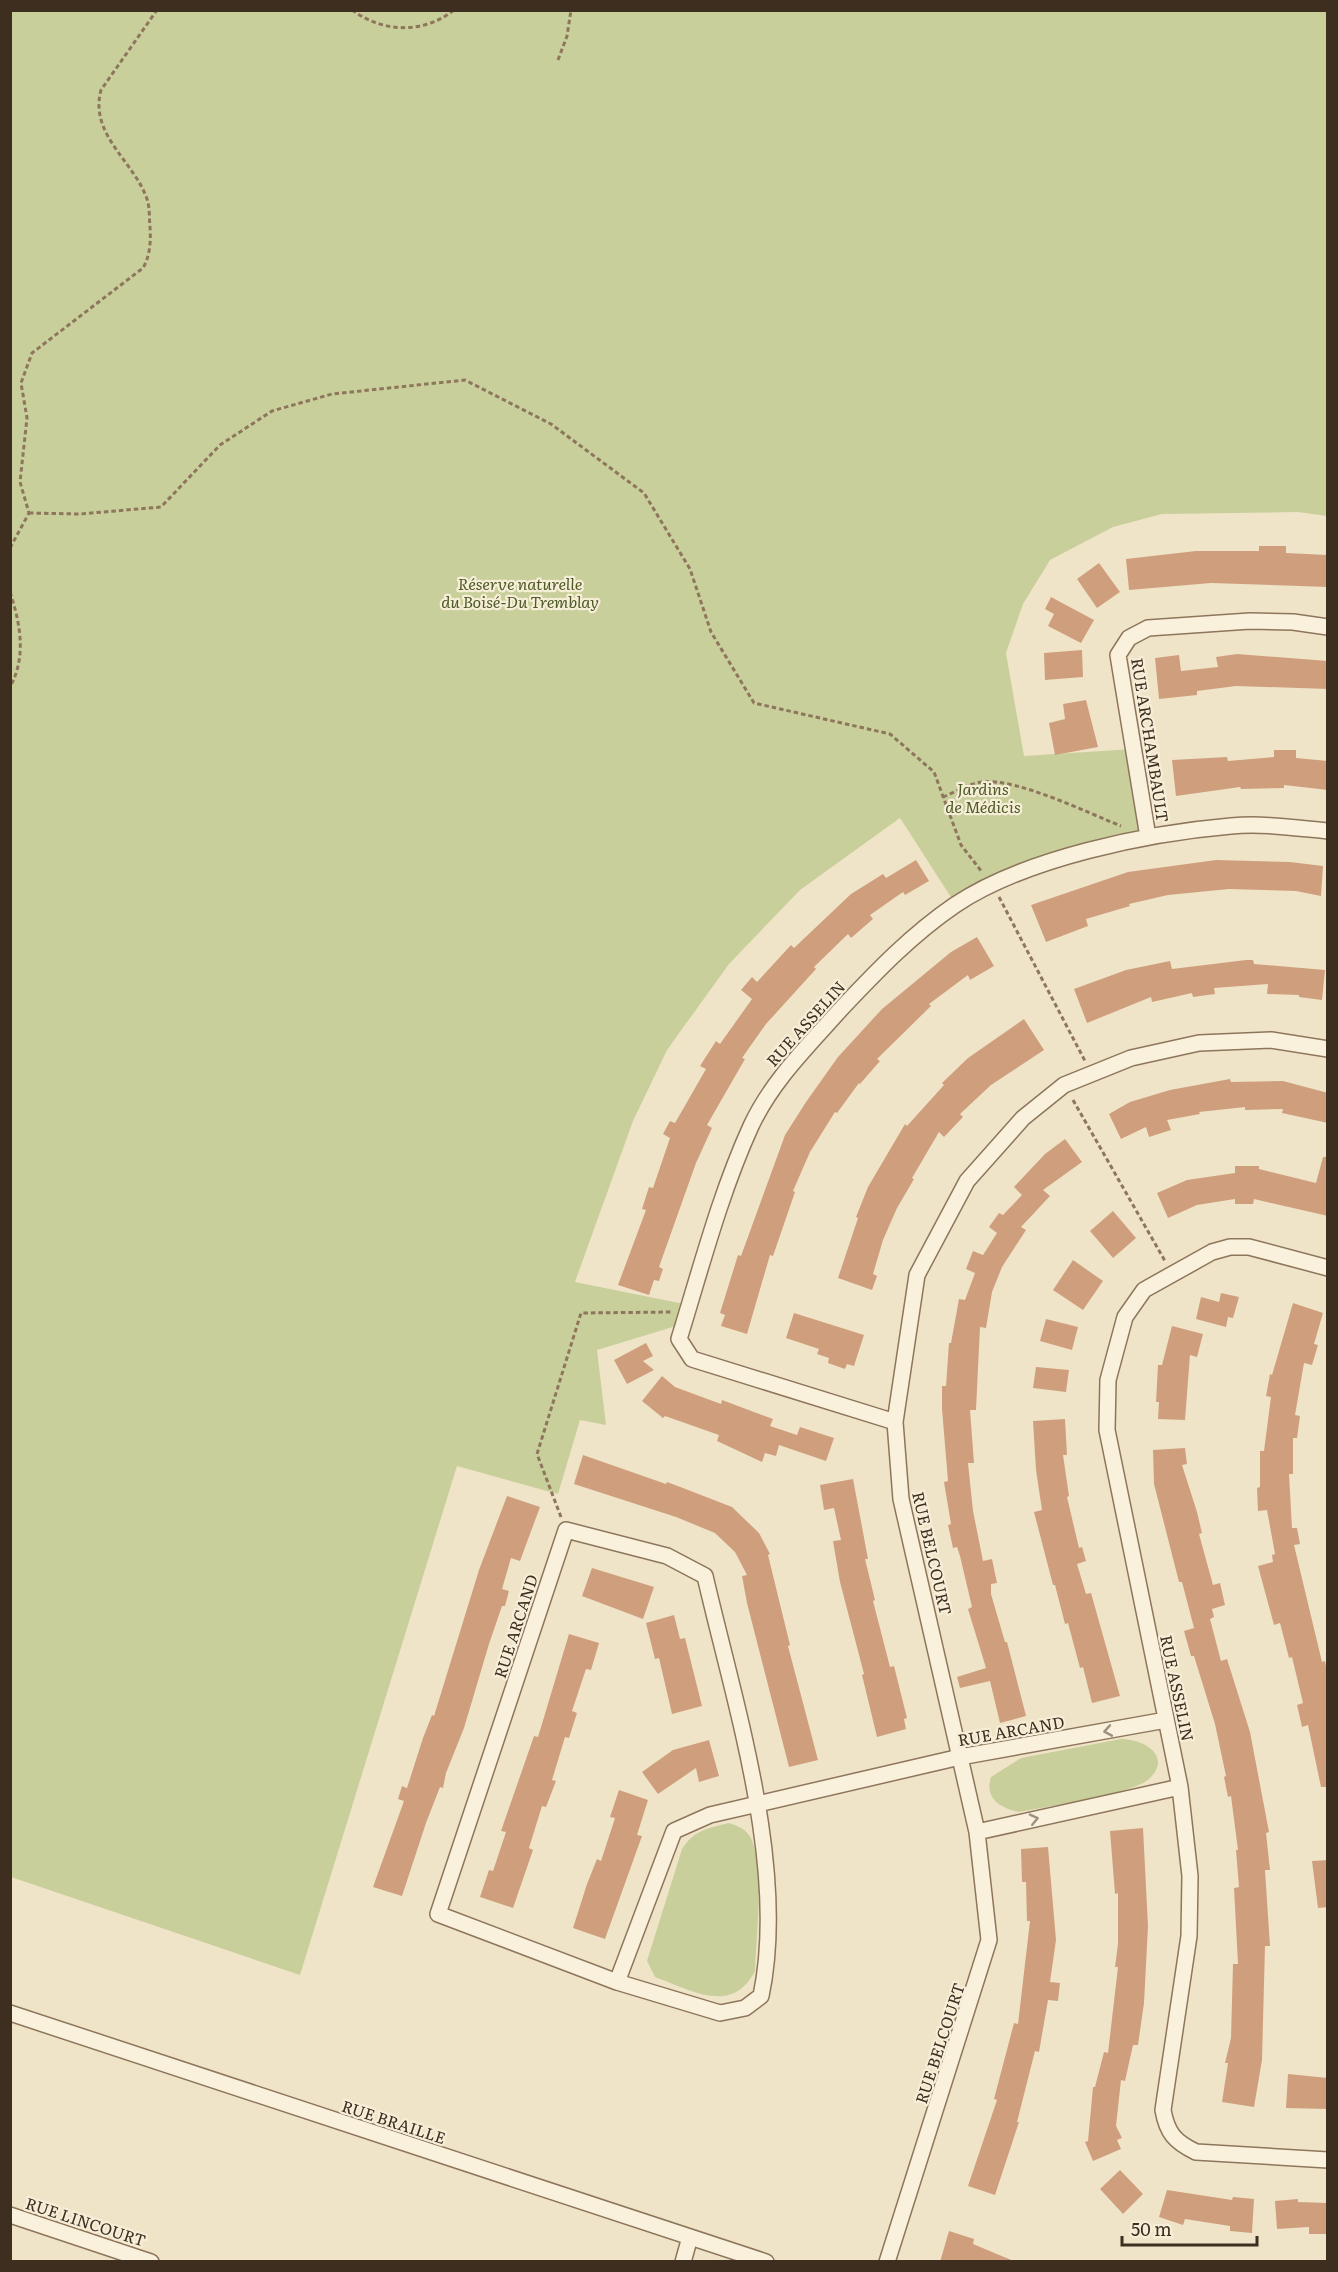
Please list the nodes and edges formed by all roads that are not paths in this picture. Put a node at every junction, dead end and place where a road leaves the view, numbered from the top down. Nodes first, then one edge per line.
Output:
1 (1328, 627) edge
2 (1328, 831) edge
3 (1148, 837) junction
4 (1328, 1049) edge
5 (1328, 1268) edge
6 (895, 1422) junction
7 (1166, 1720) junction
8 (960, 1757) junction
9 (1180, 1786) junction
10 (758, 1805) junction
11 (977, 1832) junction
12 (617, 1982) junction
13 (10, 2013) edge
14 (1328, 2160) edge
15 (10, 2215) edge
16 (690, 2237) junction
17 (151, 2262) edge
18 (683, 2262) edge
19 (766, 2262) edge
20 (887, 2262) edge

1 - 3 street, RUE ARCHAMBAULT
2 - 3 street, RUE ASSELIN
3 - 6 street, RUE ASSELIN
4 - 6 street, RUE BELCOURT
5 - 7 street, RUE ASSELIN
6 - 8 street, RUE BELCOURT
7 -> 8 street, RUE ARCAND
7 - 9 street, RUE ASSELIN
8 - 10 street, RUE ARCAND
8 - 11 street, RUE BELCOURT
11 -> 9 street
9 - 14 street, RUE ASSELIN
10 - 12 street, RUE ARCAND
10 - 12 street, RUE ARCAND
10 - 12 street, RUE ARCAND
11 - 20 street, RUE BELCOURT
13 - 16 street, RUE BRAILLE
15 - 17 street, RUE LINCOURT
16 - 18 street
16 - 19 street, RUE BRAILLE

